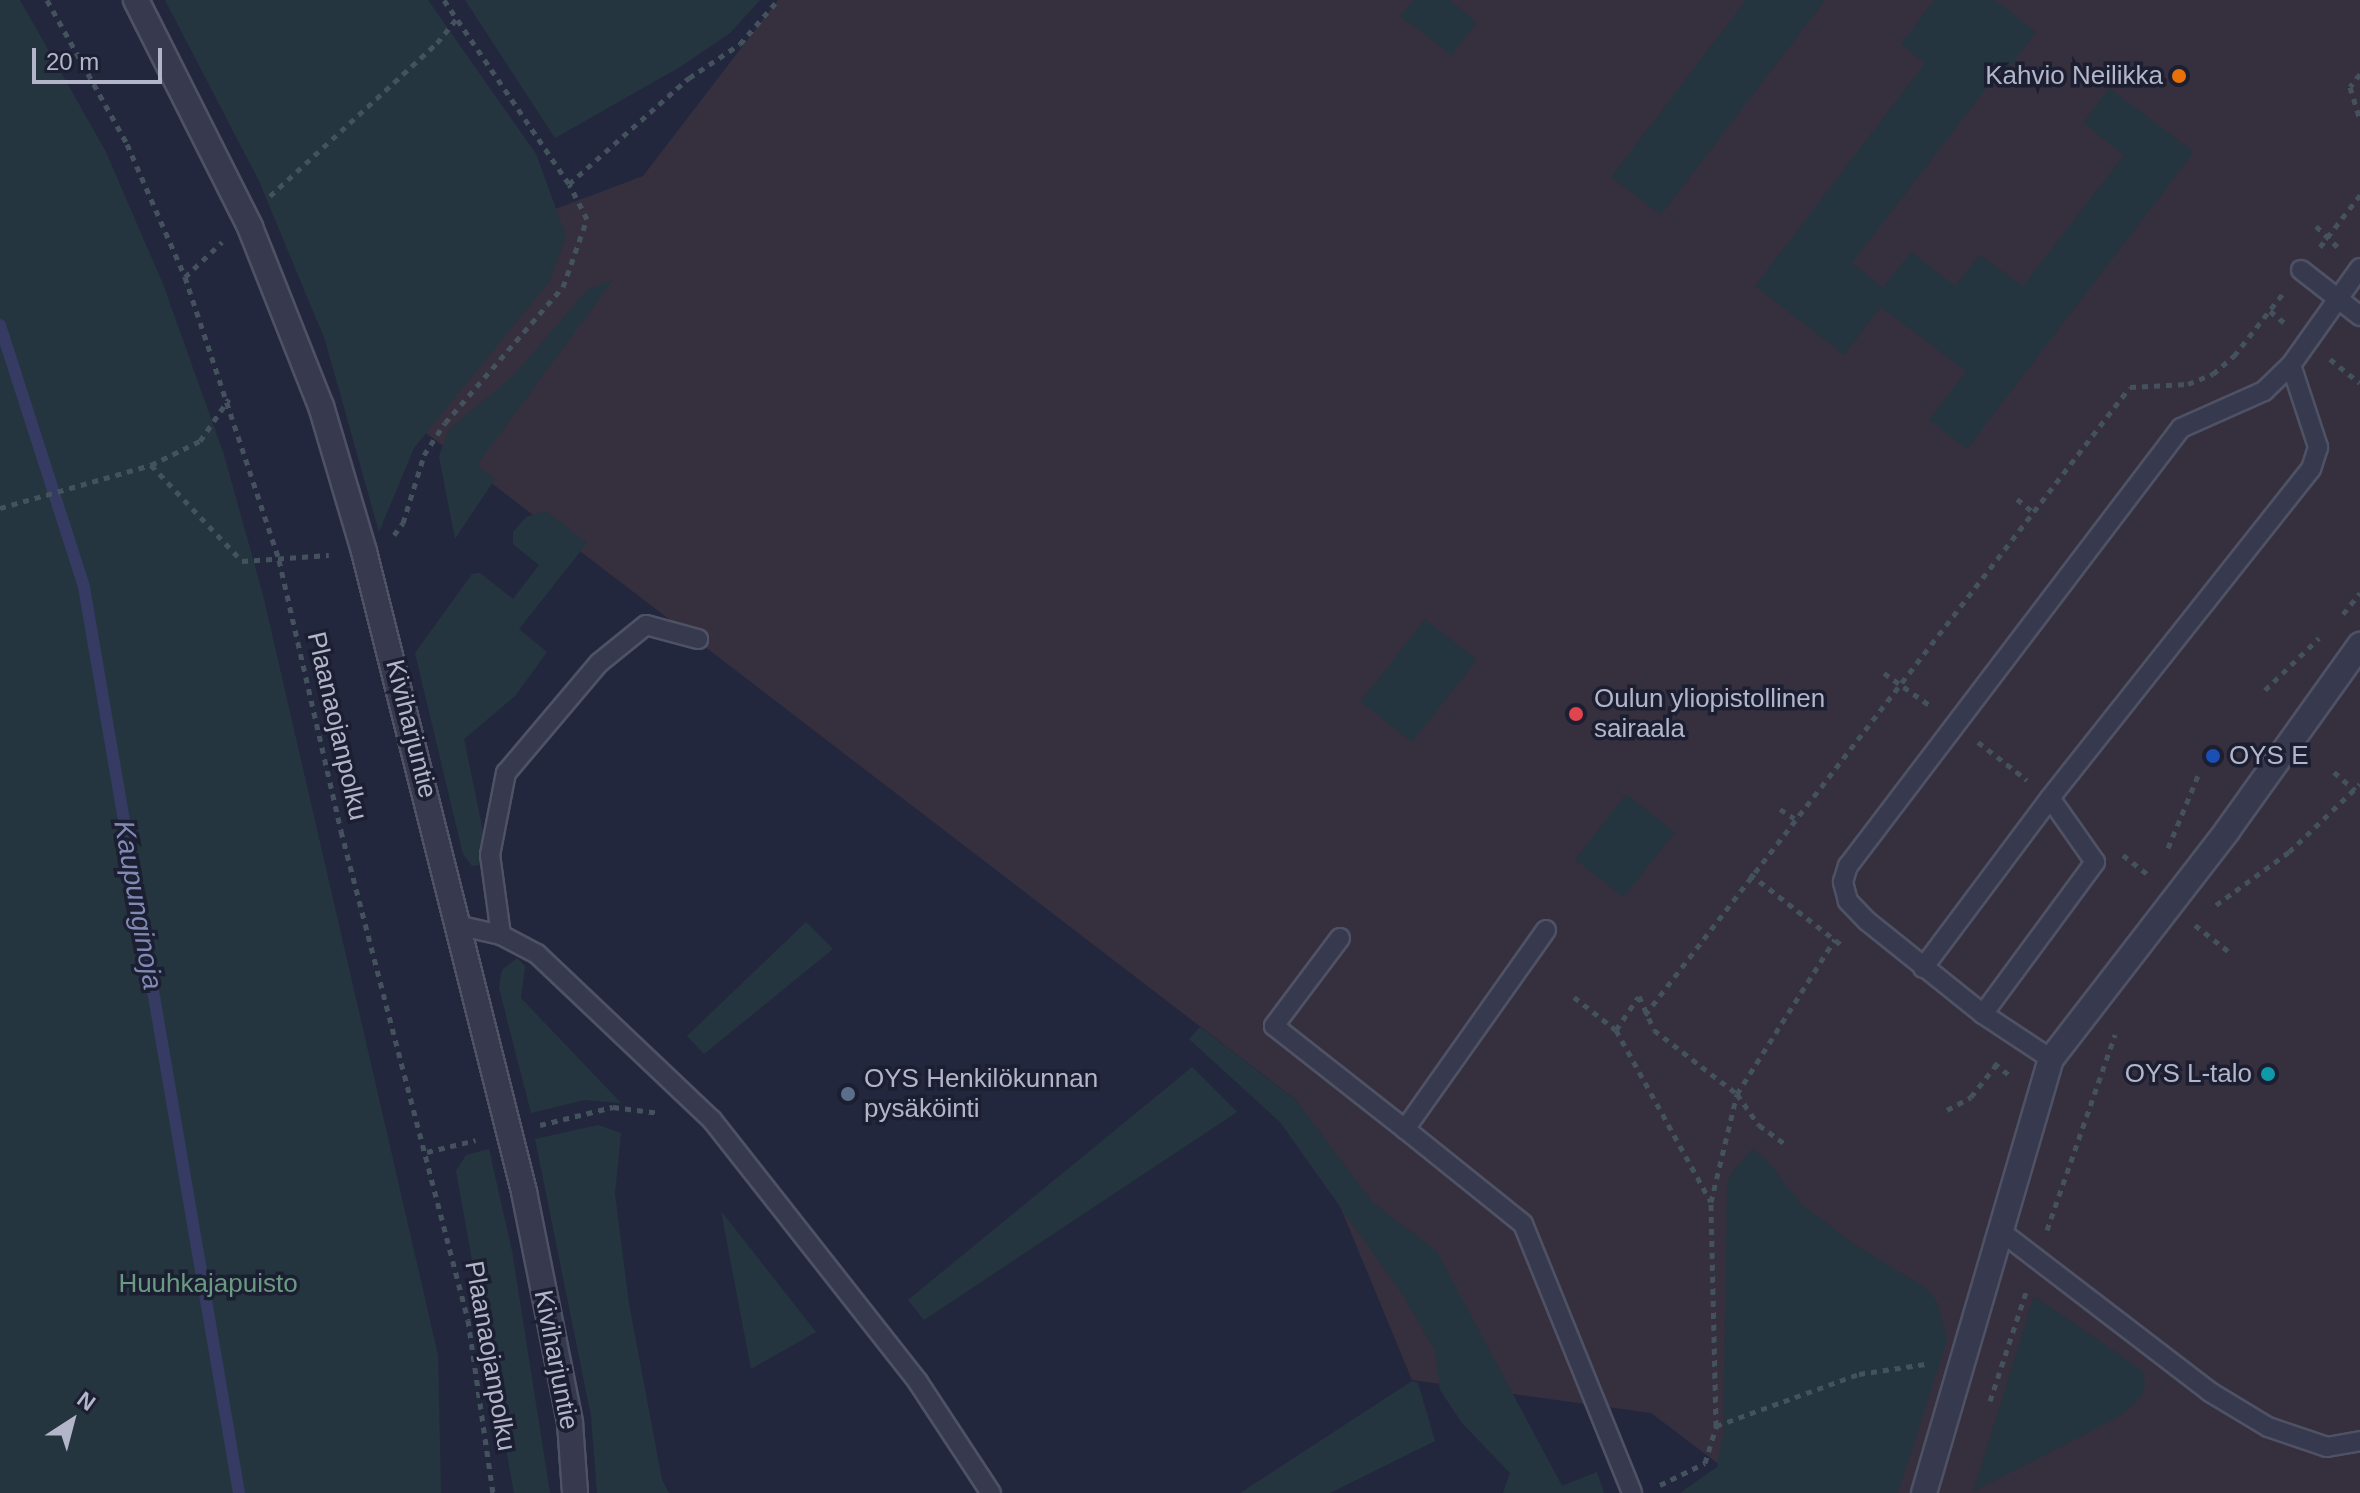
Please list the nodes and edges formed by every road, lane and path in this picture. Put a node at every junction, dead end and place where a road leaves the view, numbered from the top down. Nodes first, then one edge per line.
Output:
1 (47, 0) edge
2 (136, 0) edge
3 (444, 0) edge
4 (778, 0) edge
5 (457, 18) junction
6 (2360, 74) edge
7 (2360, 119) edge
8 (569, 184) junction
9 (2360, 195) edge
10 (246, 218) junction
11 (2360, 268) edge
12 (2301, 270) junction
13 (185, 277) junction
14 (2338, 299) junction
15 (2360, 316) edge
16 (2291, 365) junction
17 (229, 399) junction
18 (151, 465) junction
19 (2017, 499) dead end
20 (2, 507) edge
21 (2033, 512) junction
22 (364, 551) junction
23 (279, 560) junction
24 (2360, 593) edge
25 (2339, 619) dead end
26 (2329, 629) dead end
27 (698, 639) dead end
28 (2360, 645) edge
29 (2265, 690) dead end
30 (2334, 772) dead end
31 (2199, 773) dead end
32 (2360, 784) edge
33 (2355, 790) junction
34 (2050, 798) junction
35 (1780, 809) dead end
36 (1794, 818) junction
37 (2162, 862) dead end
38 (2156, 869) dead end
39 (2151, 877) dead end
40 (2213, 907) dead end
41 (2200, 916) dead end
42 (2194, 925) junction
43 (461, 926) junction
44 (1546, 930) dead end
45 (501, 935) junction
46 (2185, 936) dead end
47 (1340, 938) dead end
48 (1835, 939) dead end
49 (2228, 951) dead end
50 (1923, 968) junction
51 (1574, 997) dead end
52 (1983, 1014) junction
53 (1645, 1015) junction
54 (1616, 1030) junction
55 (2116, 1031) dead end
56 (2051, 1059) junction
57 (1996, 1065) dead end
58 (1737, 1094) junction
59 (1947, 1110) dead end
60 (712, 1120) junction
61 (1405, 1129) junction
62 (510, 1132) junction
63 (1785, 1144) dead end
64 (427, 1152) junction
65 (1711, 1202) junction
66 (2003, 1233) junction
67 (2038, 1255) junction
68 (1964, 1366) junction
69 (1997, 1381) junction
70 (1988, 1409) dead end
71 (1716, 1426) junction
72 (2360, 1441) edge
73 (1657, 1487) dead end
74 (493, 1493) edge
75 (575, 1493) edge
76 (991, 1493) edge
77 (1632, 1493) edge
78 (1924, 1493) edge

1 - 13 path, Plaanaojanpolku
2 - 10 street, Kiviharjuntie
3 - 5 path
4 - 8 path
5 - 8 path
5 - 10 path
6 - 7 path
8 - 22 path
9 - 12 path
10 - 13 path
10 - 22 street, Kiviharjuntie
11 - 14 lane
12 - 14 lane
12 - 21 path
13 - 17 path, Plaanaojanpolku
14 - 15 lane
14 - 16 lane
16 - 34 lane
16 - 50 lane
17 - 18 path
17 - 23 path, Plaanaojanpolku
18 - 20 path
18 - 23 path
19 - 21 path
21 - 36 path
22 - 23 path
22 - 43 street, Kiviharjuntie
23 - 64 path, Plaanaojanpolku
24 - 25 path
26 - 29 path
27 - 45 lane
28 - 56 street
30 - 33 path
31 - 37 path
32 - 33 path
33 - 40 path
34 - 50 lane
34 - 52 lane
35 - 36 path
36 - 53 path
38 - 39 path
41 - 42 path
42 - 46 path
42 - 49 path
43 - 45 lane
43 - 62 street, Kiviharjuntie
44 - 61 lane
45 - 60 lane
47 - 61 lane
48 - 58 path
50 - 52 lane
51 - 54 path
52 - 56 lane
53 - 54 path
53 - 58 path
54 - 65 path
55 - 67 path
56 - 66 street
57 - 59 path
58 - 63 path
58 - 65 path
60 - 62 path
60 - 76 lane
61 - 77 lane
62 - 64 path
62 - 75 street, Kiviharjuntie
64 - 74 path, Plaanaojanpolku
65 - 71 path
66 - 67 lane
66 - 68 street
67 - 69 path
67 - 72 lane
68 - 69 path
68 - 71 path
68 - 78 street
69 - 70 path
71 - 73 path

